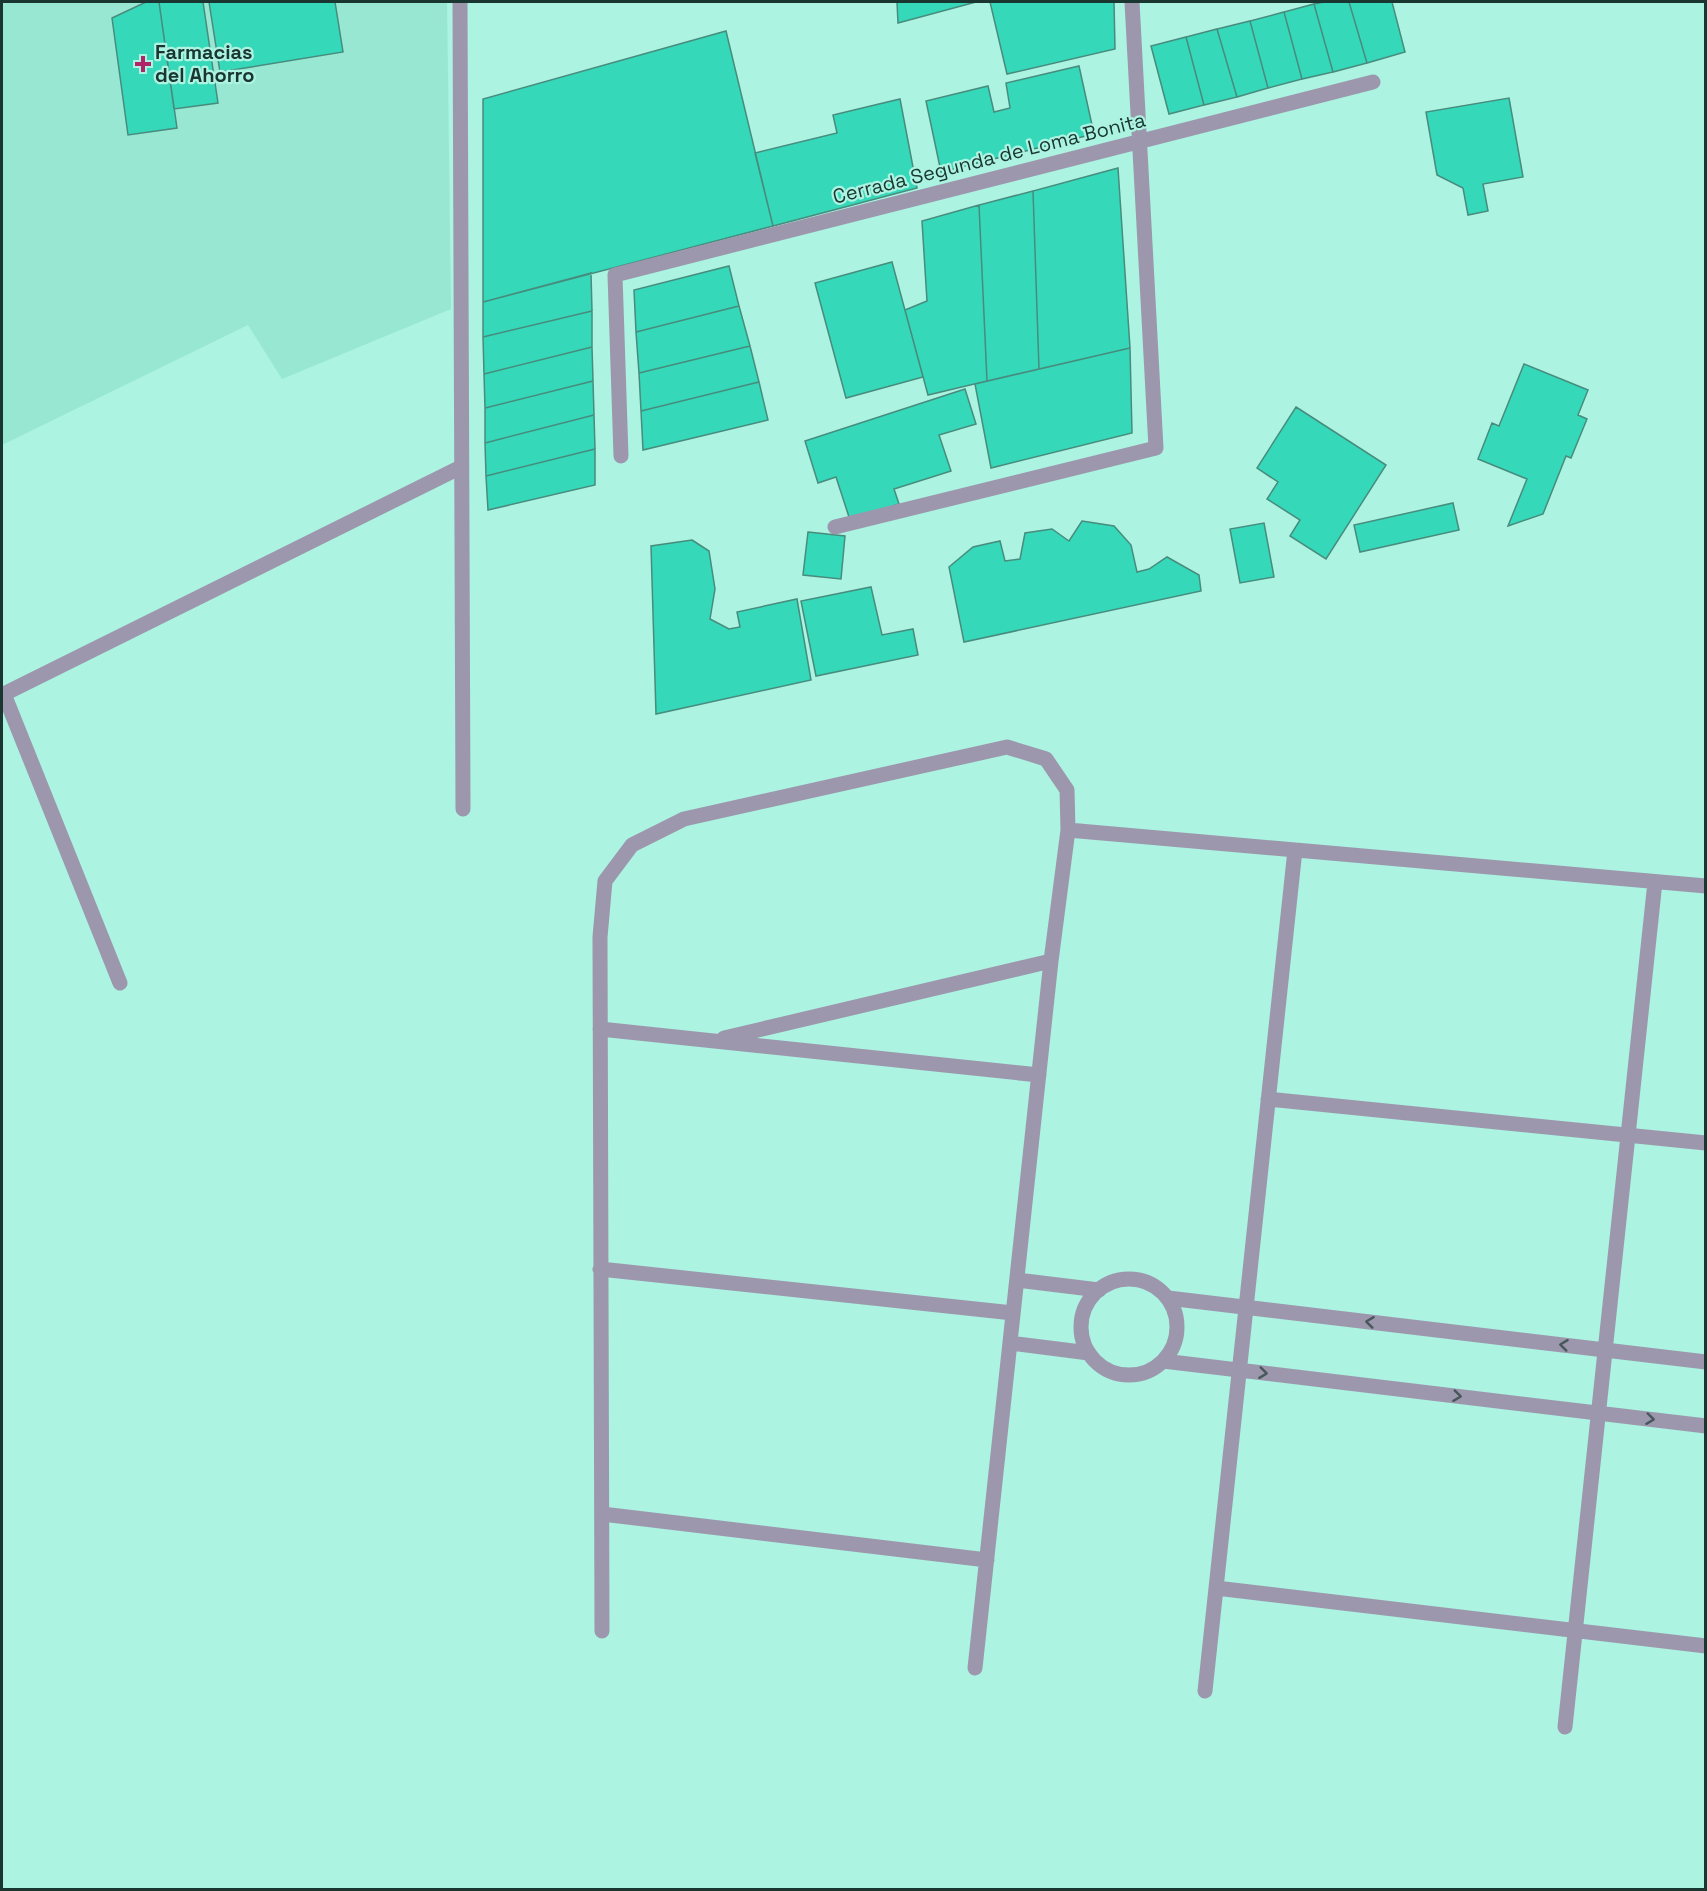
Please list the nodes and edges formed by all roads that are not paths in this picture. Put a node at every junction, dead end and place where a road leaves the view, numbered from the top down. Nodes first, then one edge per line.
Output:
1 (460, 2) edge
2 (1132, 2) edge
3 (1373, 82) dead end
4 (1138, 142) junction
5 (621, 456) dead end
6 (461, 467) junction
7 (836, 527) dead end
8 (3, 695) edge
9 (463, 809) dead end
10 (1068, 830) junction
11 (1295, 850) junction
12 (1655, 882) junction
13 (1706, 886) edge
14 (1051, 961) junction
15 (120, 983) dead end
16 (600, 1029) junction
17 (712, 1041) junction
18 (1039, 1075) junction
19 (1268, 1099) junction
20 (1629, 1136) junction
21 (1706, 1143) edge
22 (600, 1269) junction
23 (1017, 1280) junction
24 (1099, 1290) junction
25 (1167, 1298) junction
26 (1246, 1307) junction
27 (1013, 1313) junction
28 (1010, 1343) junction
29 (1606, 1350) junction
30 (1089, 1353) junction
31 (1163, 1361) junction
32 (1706, 1362) edge
33 (1239, 1370) junction
34 (1599, 1413) junction
35 (1706, 1426) edge
36 (602, 1514) junction
37 (987, 1560) junction
38 (1216, 1587) junction
39 (1576, 1630) junction
40 (602, 1631) dead end
41 (1706, 1646) edge
42 (975, 1668) dead end
43 (1205, 1691) dead end
44 (1565, 1727) dead end

1 - 6 street
2 - 4 street
3 - 4 street, Cerrada Segunda de Loma Bonita
4 - 5 street, Cerrada Segunda de Loma Bonita
4 - 7 street
6 - 8 street
6 - 9 street
8 - 15 street
10 - 11 street
10 - 14 street
10 - 16 street
11 - 12 street
11 - 19 street
12 - 13 street
12 - 20 street
14 - 17 street
14 - 18 street
16 - 17 street
16 - 22 street
17 - 18 street
18 - 23 street
19 - 20 street
19 - 26 street
20 - 21 street
20 - 29 street
22 - 27 street
22 - 36 street
23 - 24 street
23 - 27 street
24 - 25 street
24 - 30 street
25 - 26 street
25 - 31 street
29 -> 26 street
26 - 33 street
27 - 28 street
28 - 30 street
28 - 37 street
29 - 32 street
29 - 34 street
30 - 31 street
31 - 33 street
33 -> 34 street
33 - 38 street
34 -> 35 street
34 - 39 street
36 - 37 street
36 - 40 street
37 - 42 street
38 - 39 street
38 - 43 street
39 - 41 street
39 - 44 street

